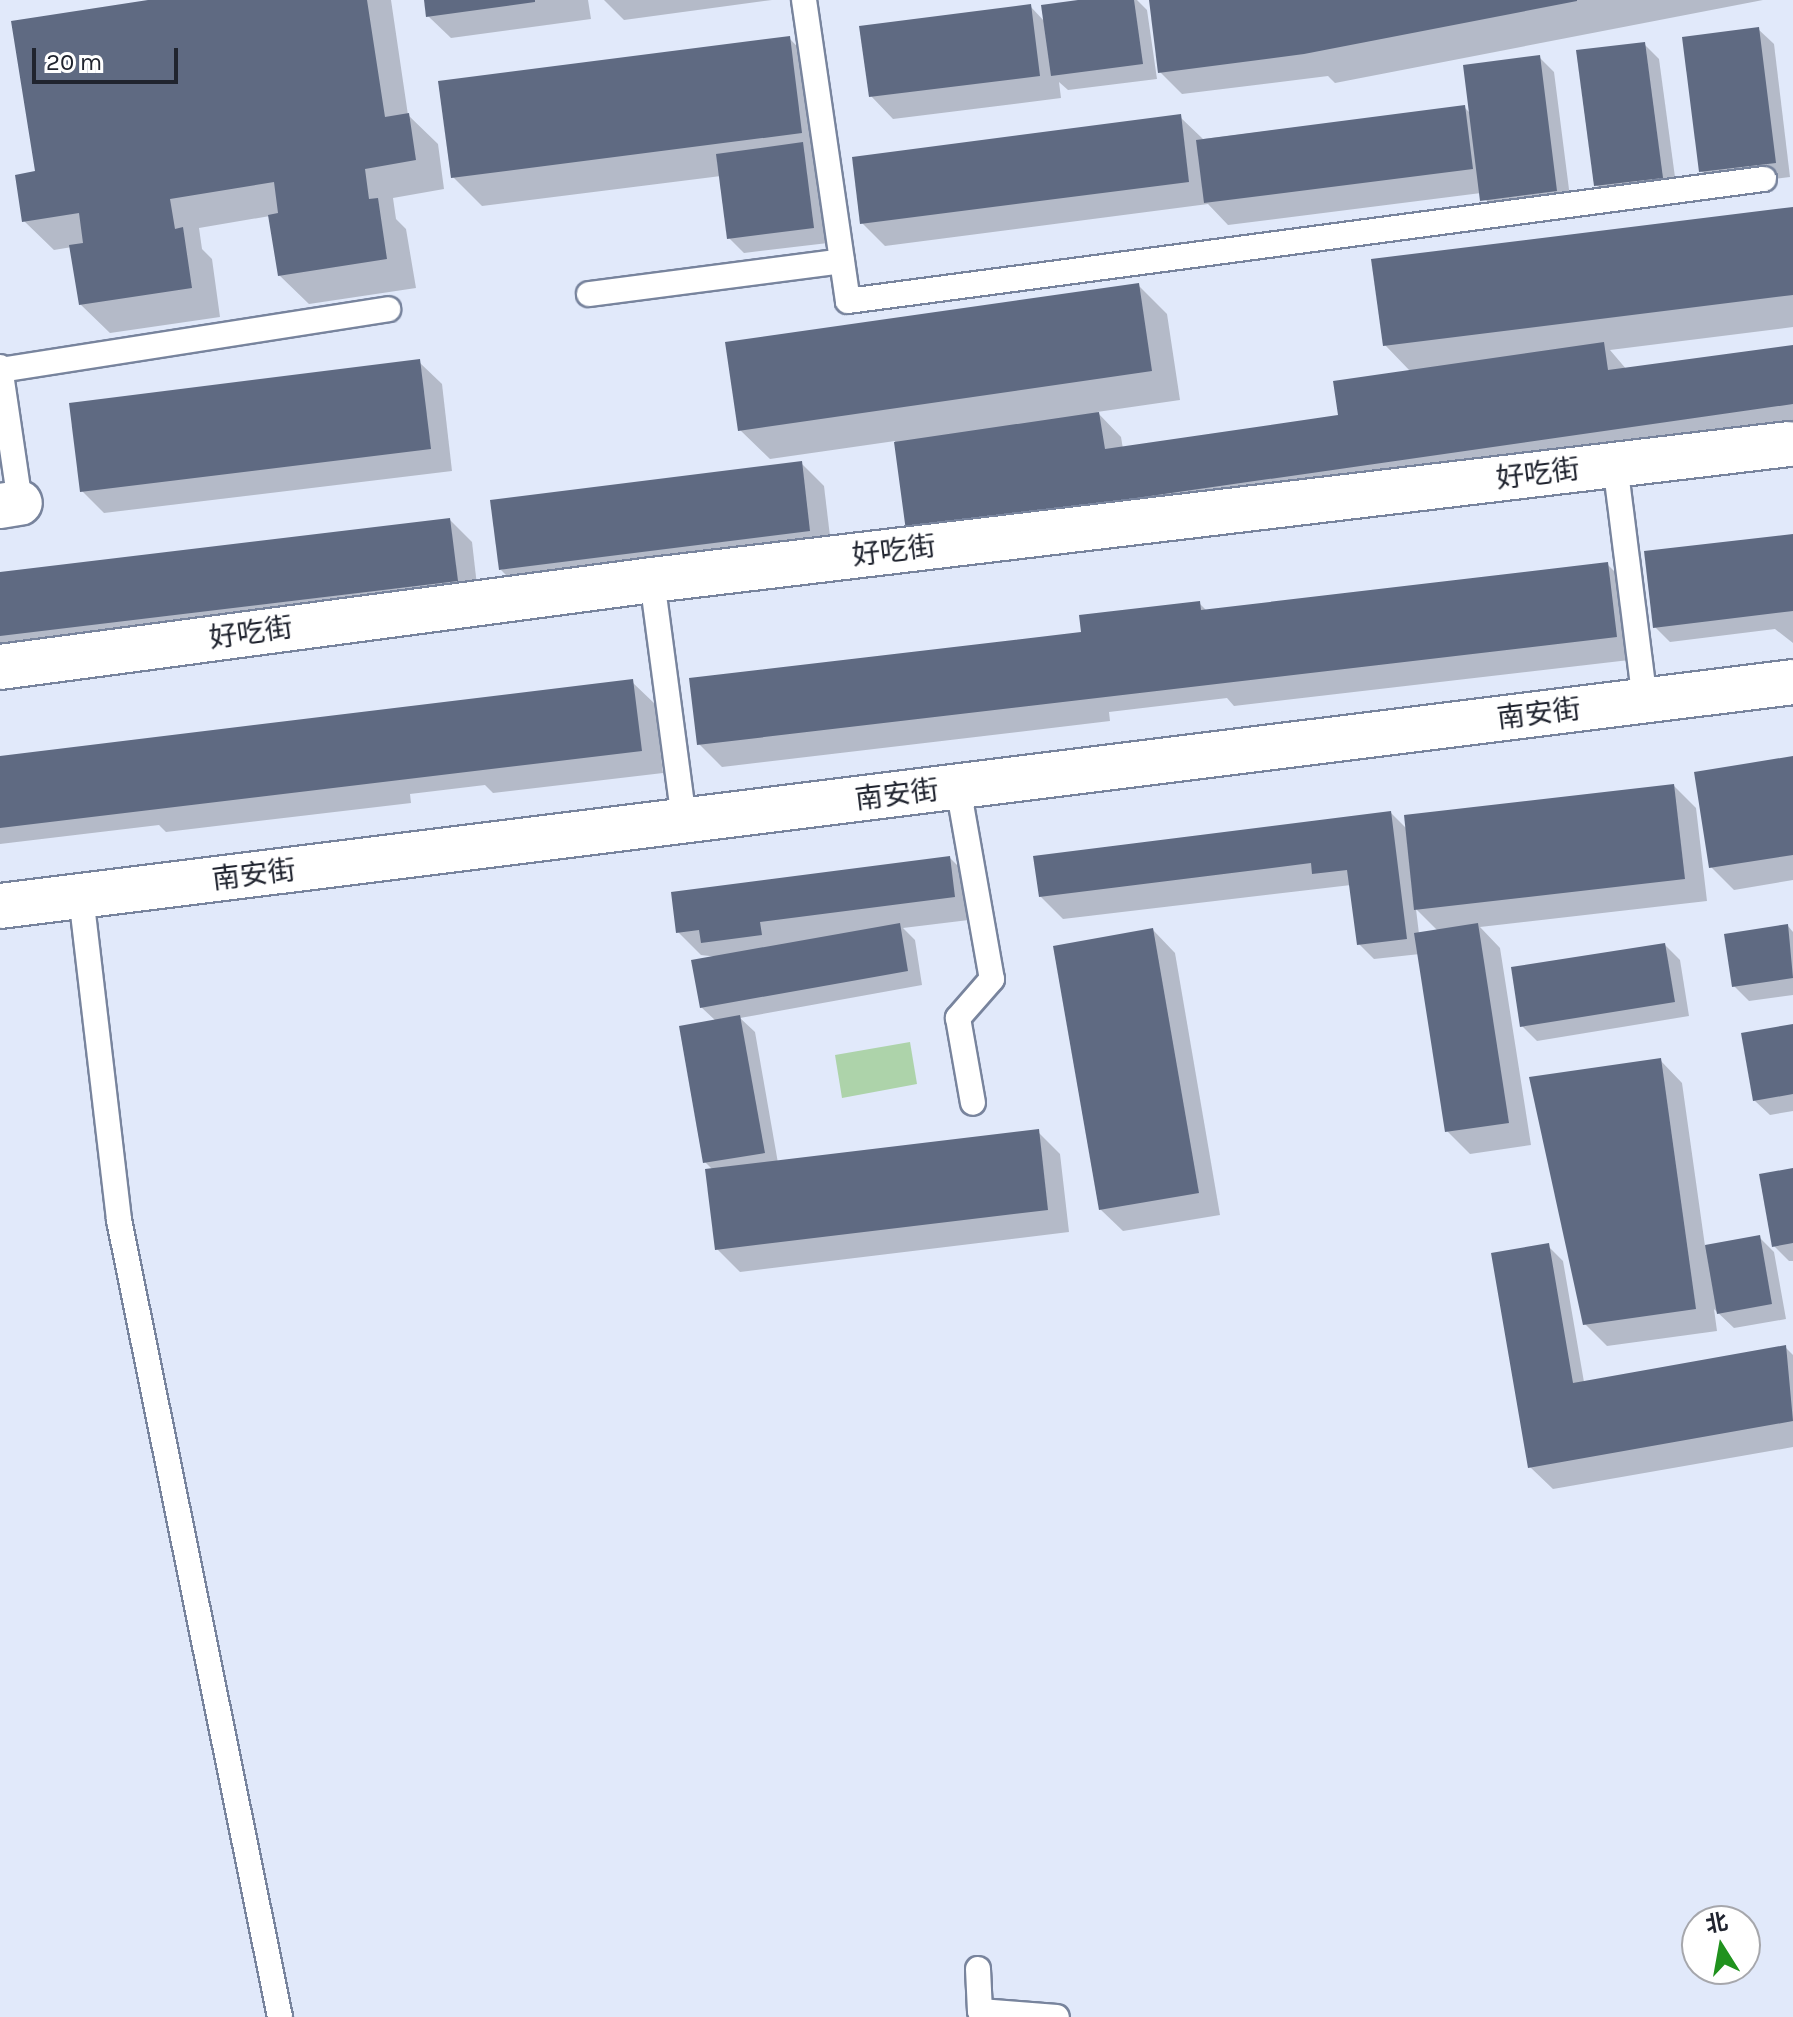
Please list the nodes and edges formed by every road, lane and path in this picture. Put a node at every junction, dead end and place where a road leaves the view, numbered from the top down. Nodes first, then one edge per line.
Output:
1 (804, 0) edge
2 (1764, 179) dead end
3 (842, 261) junction
4 (589, 294) dead end
5 (388, 309) dead end
6 (0, 368) edge
7 (1789, 444) dead end
8 (1615, 464) junction
9 (10, 504) edge
10 (652, 580) junction
11 (0, 667) edge
12 (1793, 682) edge
13 (1645, 701) junction
14 (958, 787) junction
15 (684, 821) junction
16 (81, 896) junction
17 (0, 906) edge
18 (973, 1103) dead end
19 (978, 1969) dead end
20 (280, 2017) edge
21 (1057, 2017) edge

1 - 3 lane
2 - 3 lane
3 - 4 lane
5 - 6 lane
6 - 9 lane
7 - 8 main road, 好吃街
8 - 10 main road, 好吃街
8 - 13 lane
10 - 11 main road, 好吃街
10 - 15 lane
12 - 13 main road, 南安街
13 - 14 main road, 南安街
14 - 15 main road, 南安街
14 - 18 lane
15 - 16 main road, 南安街
16 - 17 main road, 南安街
16 - 20 lane
19 - 21 lane

